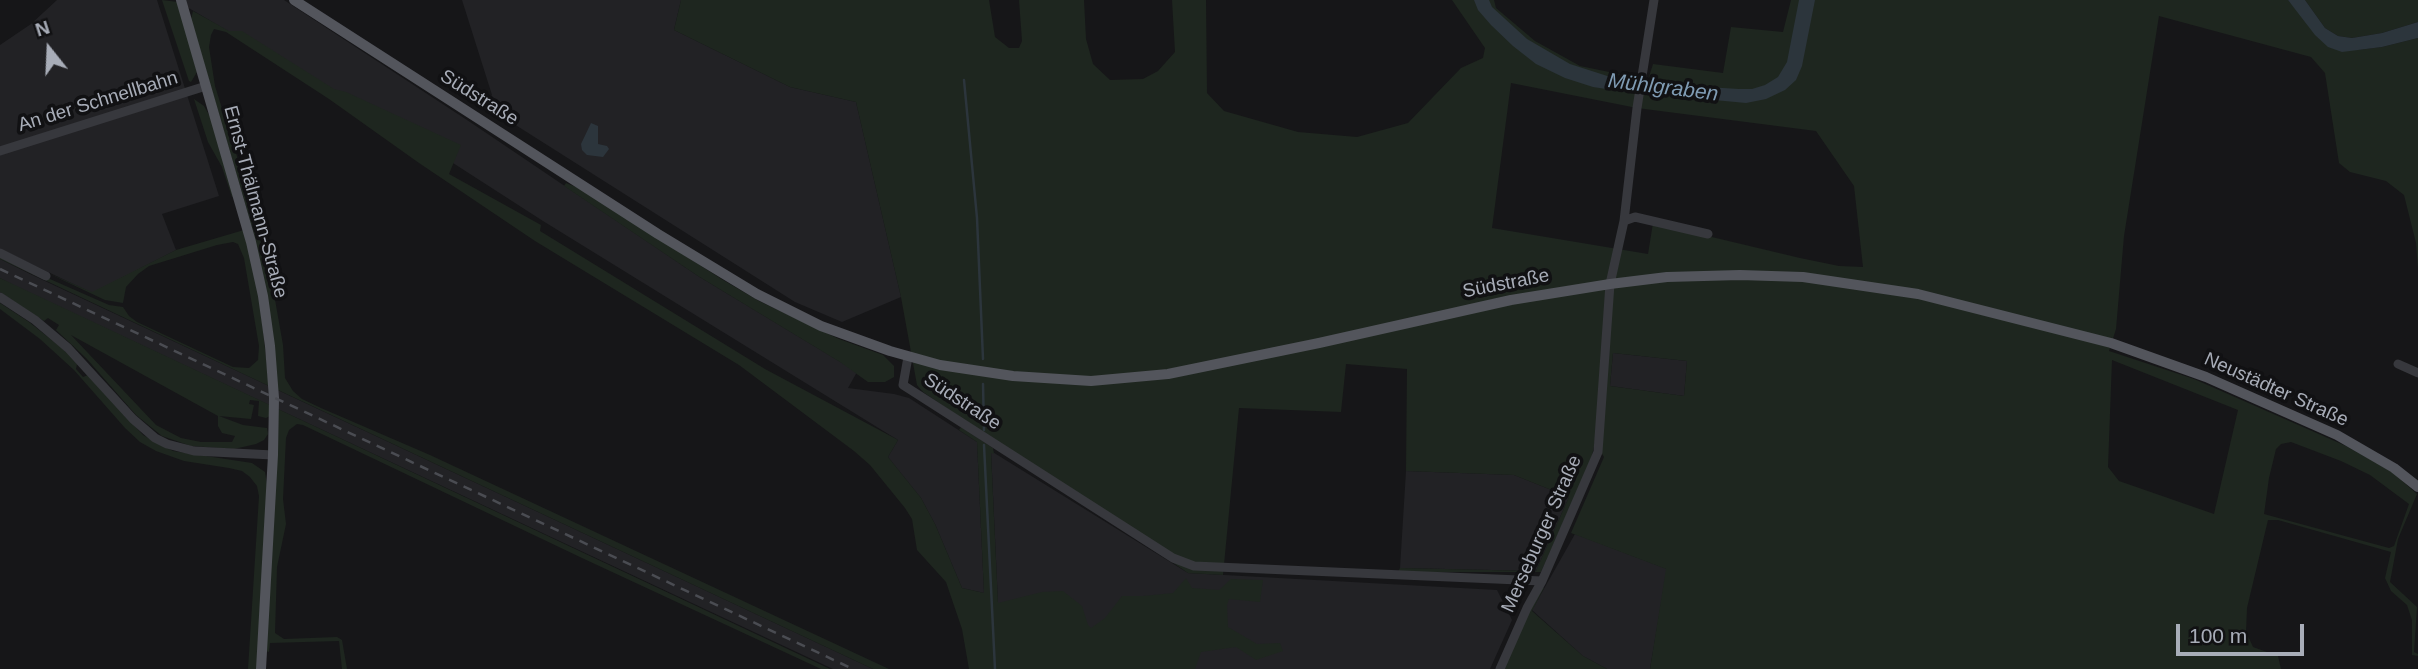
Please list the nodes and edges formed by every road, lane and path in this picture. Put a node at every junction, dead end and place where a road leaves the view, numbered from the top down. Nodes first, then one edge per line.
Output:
1 (181, 0) edge
2 (294, 0) edge
3 (1654, 0) edge
4 (206, 86) junction
5 (0, 150) edge
6 (1624, 221) junction
7 (1708, 234) dead end
8 (0, 253) edge
9 (46, 276) dead end
10 (1610, 284) junction
11 (0, 298) edge
12 (2111, 343) joint
13 (908, 357) junction
14 (2398, 364) dead end
15 (2418, 373) edge
16 (273, 456) junction
17 (2418, 487) edge
18 (1542, 581) junction
19 (261, 669) edge
20 (1500, 669) edge

1 - 4 main road, Ernst-Thälmann-Straße
2 - 13 main road, Südstraße
3 - 6 street, Merseburger Straße
4 - 5 street, An der Schnellbahn
4 - 16 main road, Ernst-Thälmann-Straße
6 - 7 street
6 - 10 street, Merseburger Straße
8 - 9 street
10 - 12 main road, Südstraße
10 - 13 main road, Südstraße
10 - 18 street, Merseburger Straße
11 - 16 street
12 - 17 main road, Neustädter Straße
13 - 18 street, Südstraße
14 - 15 street
16 - 19 main road, Ernst-Thälmann-Straße
18 - 20 street, Merseburger Straße

